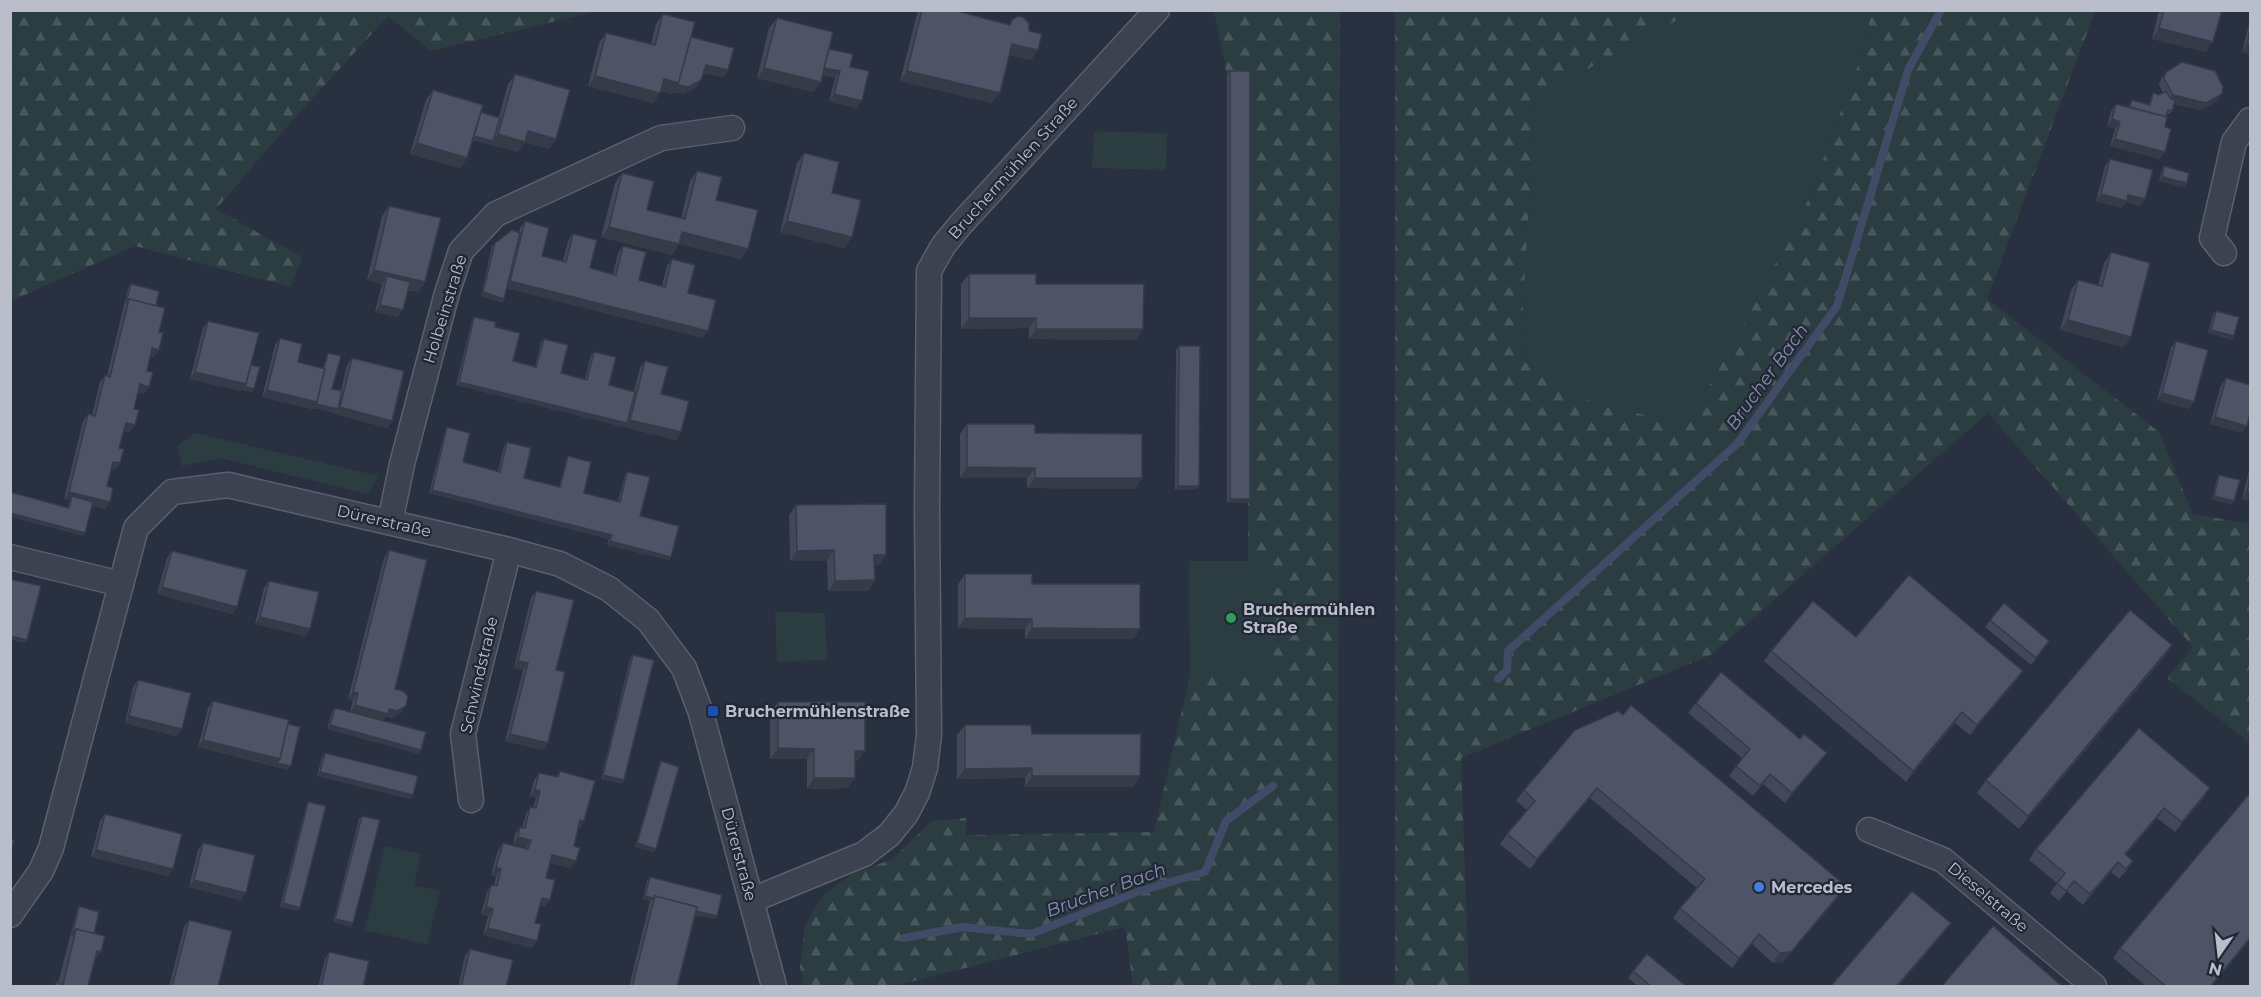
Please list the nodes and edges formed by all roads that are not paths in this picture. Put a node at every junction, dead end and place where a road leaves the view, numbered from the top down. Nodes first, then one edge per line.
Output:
1 (1157, 10) edge
2 (2250, 120) edge
3 (732, 128) dead end
4 (2224, 252) dead end
5 (390, 522) junction
6 (508, 550) junction
7 (10, 557) edge
8 (121, 584) junction
9 (471, 800) dead end
10 (1869, 830) dead end
11 (752, 900) junction
12 (10, 915) edge
13 (774, 987) edge
14 (2094, 987) edge

1 - 11 street, Bruchermühlen Straße
2 - 4 street
3 - 5 street, Holbeinstraße
5 - 6 street, Dürerstraße
5 - 8 street, Dürerstraße
6 - 9 street, Schwindstraße
6 - 11 street, Dürerstraße
7 - 8 street
8 - 12 street, Dürerstraße
10 - 14 street, Dieselstraße
11 - 13 street, Dürerstraße

